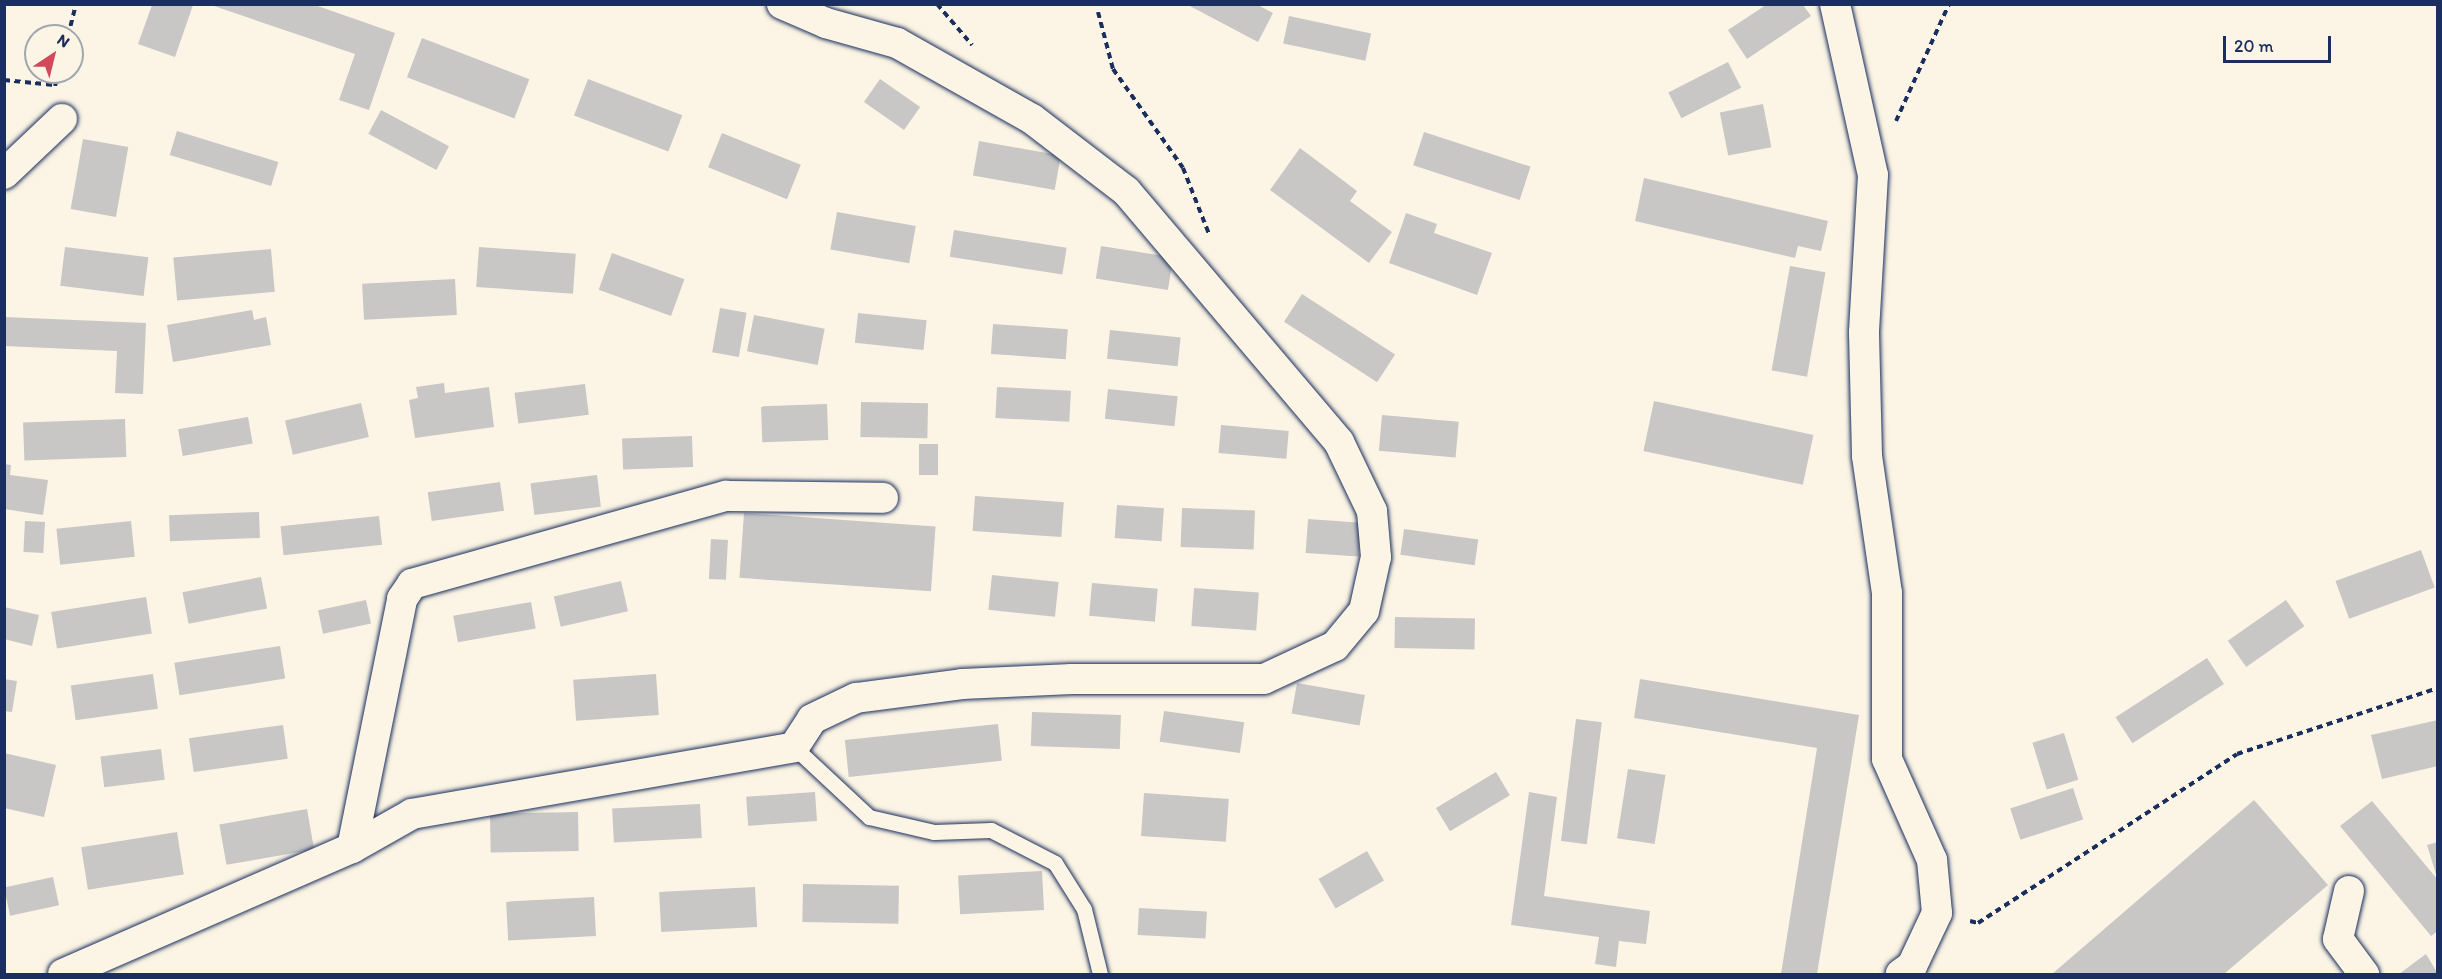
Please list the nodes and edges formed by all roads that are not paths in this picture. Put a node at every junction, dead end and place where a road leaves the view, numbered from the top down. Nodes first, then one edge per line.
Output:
1 (782, 4) edge
2 (1835, 4) edge
3 (62, 119) dead end
4 (4, 174) edge
5 (883, 498) dead end
6 (794, 747) junction
7 (352, 848) junction
8 (2349, 891) dead end
9 (63, 975) edge
10 (1100, 975) edge
11 (1901, 975) edge
12 (2364, 975) edge

1 - 6 street
2 - 11 street
3 - 4 street
5 - 7 street
6 - 7 street
6 - 10 lane
7 - 9 street
8 - 12 street

